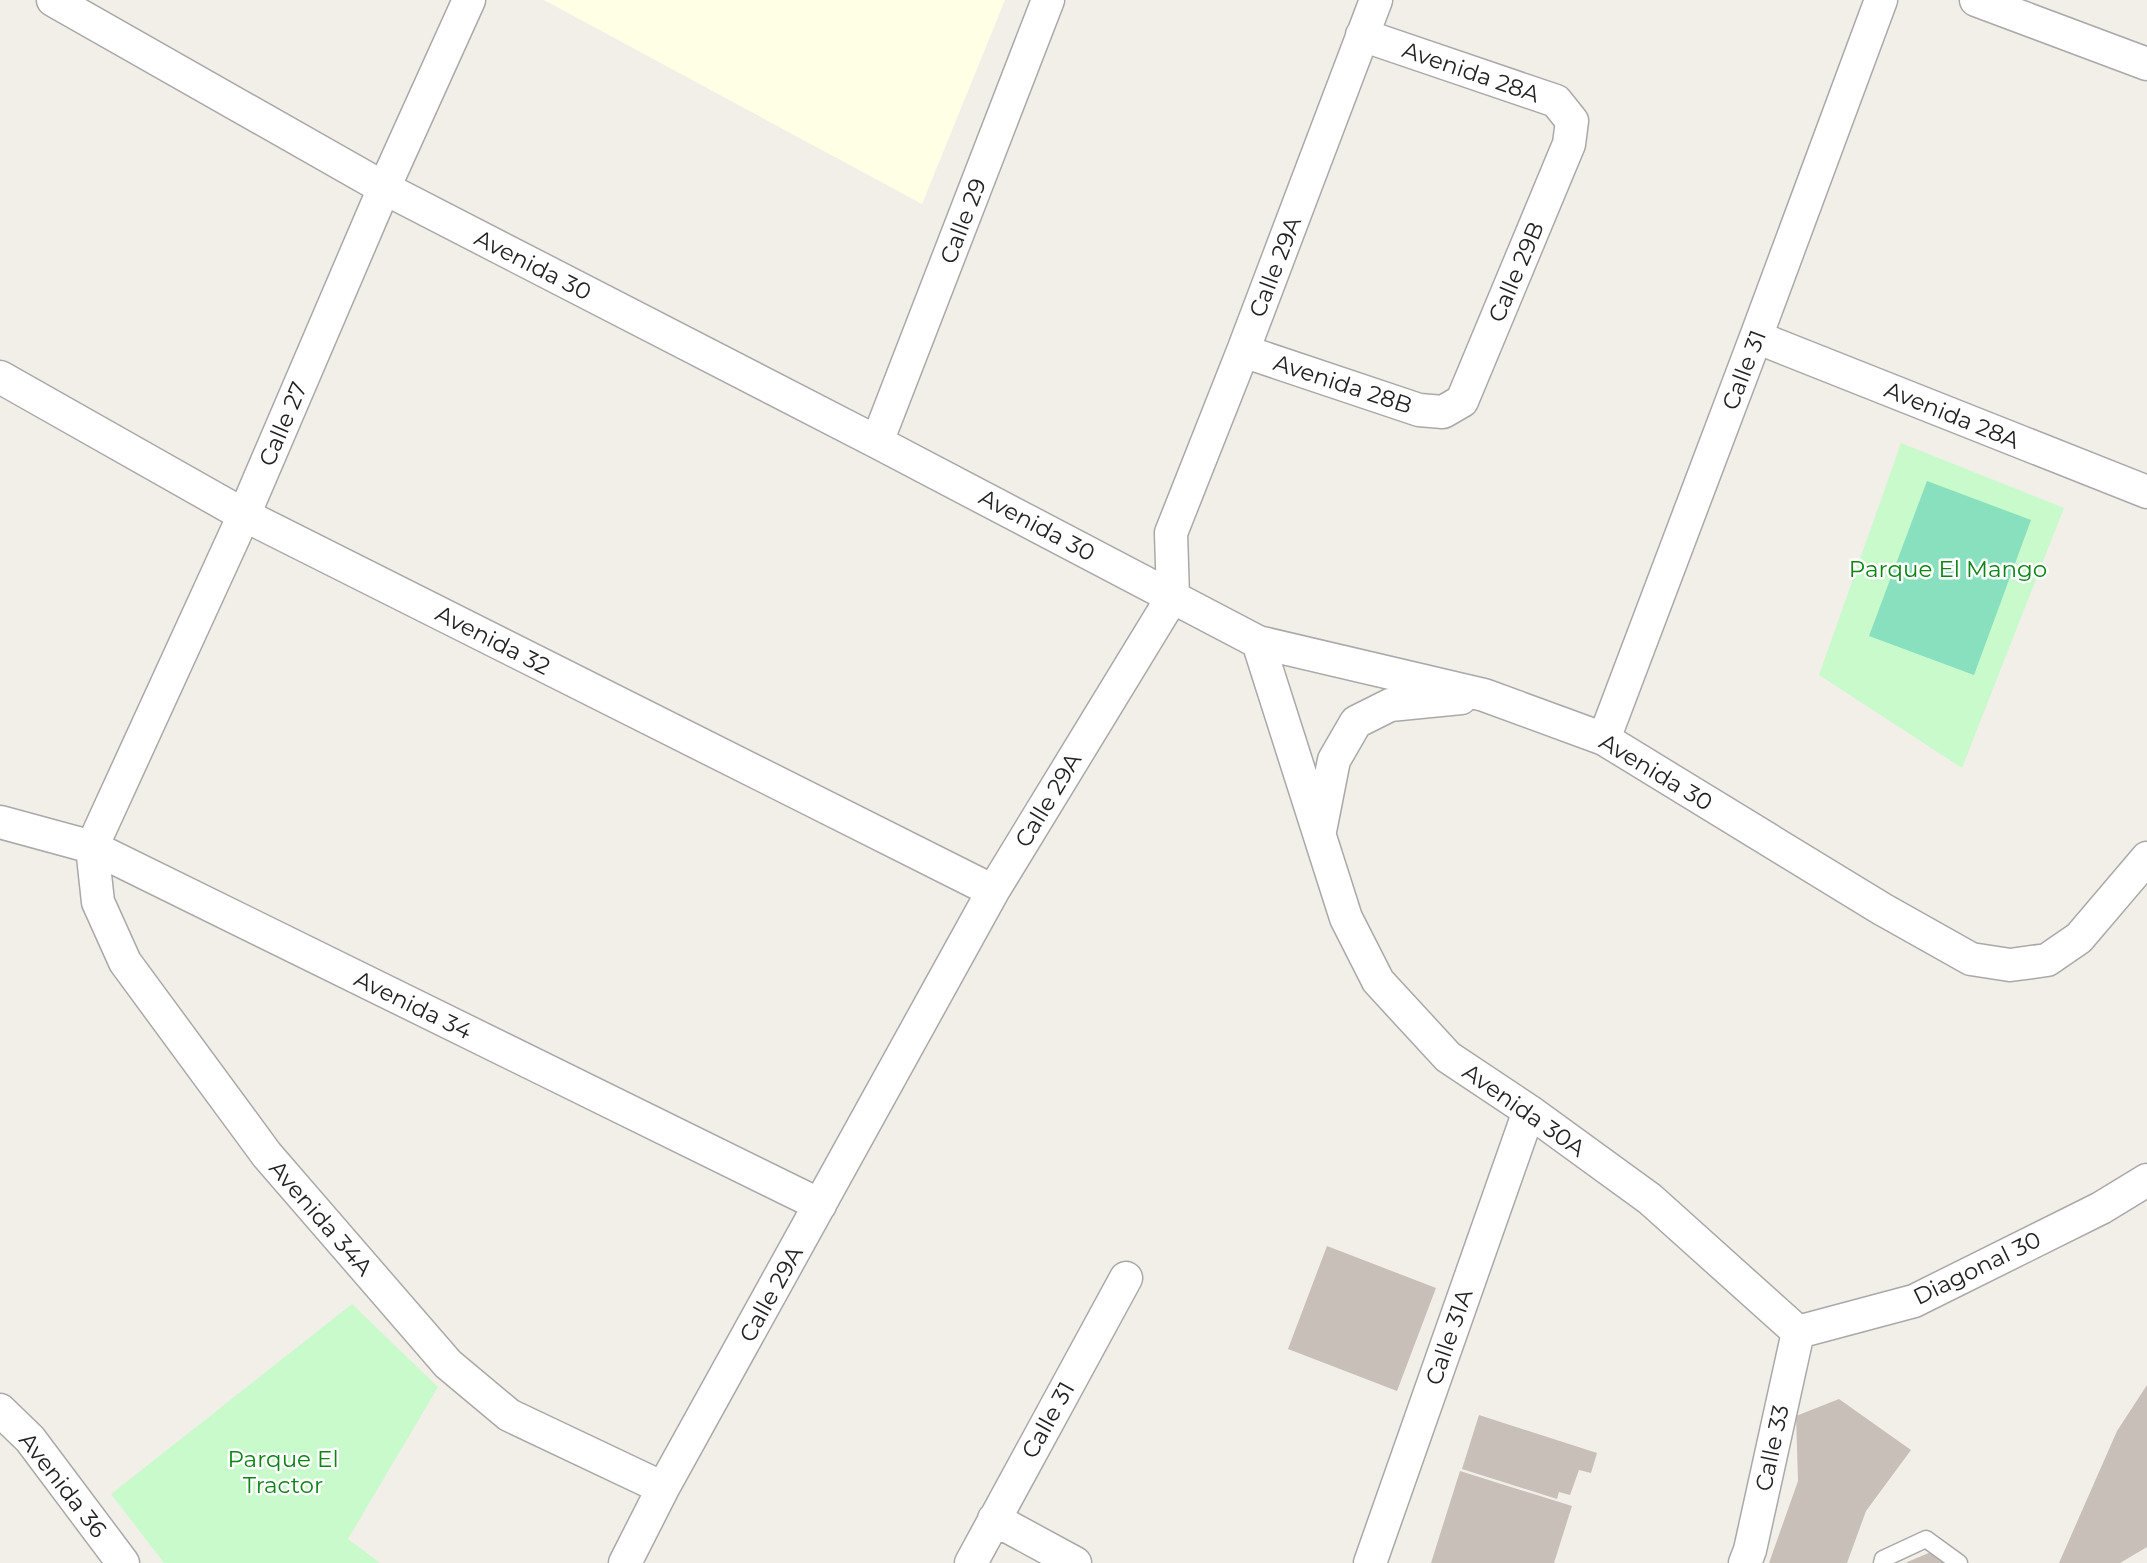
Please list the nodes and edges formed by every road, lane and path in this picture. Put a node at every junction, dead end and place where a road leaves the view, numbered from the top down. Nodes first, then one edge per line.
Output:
1 (54, 0) edge
2 (469, 0) edge
3 (1048, 0) edge
4 (1376, 0) edge
5 (1881, 0) edge
6 (1976, 0) edge
7 (1362, 35) junction
8 (2147, 64) edge
9 (1572, 121) joint
10 (384, 188) junction
11 (1756, 337) junction
12 (1244, 351) junction
13 (0, 377) edge
14 (1443, 412) joint
15 (877, 442) junction
16 (2147, 492) edge
17 (244, 515) junction
18 (1172, 596) junction
19 (1258, 642) junction
20 (1484, 695) junction
21 (1604, 739) junction
22 (0, 822) edge
23 (1319, 836) junction
24 (92, 847) junction
25 (2147, 858) edge
26 (993, 891) junction
27 (1529, 1111) junction
28 (2147, 1180) edge
29 (820, 1205) junction
30 (1126, 1278) dead end
31 (1798, 1332) junction
32 (0, 1409) edge
33 (663, 1488) junction
34 (994, 1519) junction
35 (123, 1563) edge
36 (625, 1563) edge
37 (971, 1563) edge
38 (1075, 1563) edge
39 (1370, 1563) edge
40 (1745, 1563) edge
41 (1882, 1563) edge
42 (1959, 1563) edge

1 - 10 street, Avenida 30
2 - 10 street, Calle 27
3 - 15 street, Calle 29
4 - 7 street, Calle 29A
5 - 11 street, Calle 31
6 - 8 street
7 - 9 street, Avenida 28A
7 - 12 street, Calle 29A
9 - 14 street, Calle 29B
10 - 15 street, Avenida 30
10 - 17 street, Calle 27
11 - 16 street, Avenida 28A
11 - 21 street, Calle 31
12 - 14 street, Avenida 28B
12 - 18 street, Calle 29A
13 - 17 street, Avenida 32
15 - 18 street, Avenida 30
17 - 24 street, Calle 27
17 - 26 street, Avenida 32
18 - 19 street, Avenida 30
18 - 26 street, Calle 29A
19 - 20 street, Avenida 30
19 - 23 street, Avenida 30A
20 - 21 street, Avenida 30
20 - 23 street, Avenida 30A
21 - 25 street, Avenida 30
22 - 24 street, Avenida 34
23 - 27 street, Avenida 30A
24 - 29 street, Avenida 34
24 - 33 street, Avenida 34A
26 - 29 street, Calle 29A
27 - 31 street, Avenida 30A
27 - 39 street, Calle 31A
28 - 31 street, Diagonal 30
29 - 33 street, Calle 29A
30 - 34 street, Calle 31
31 - 40 street, Calle 33
32 - 35 street, Avenida 36
33 - 36 street, Calle 29A
34 - 37 street, Calle 31
34 - 38 street
41 - 42 lane

